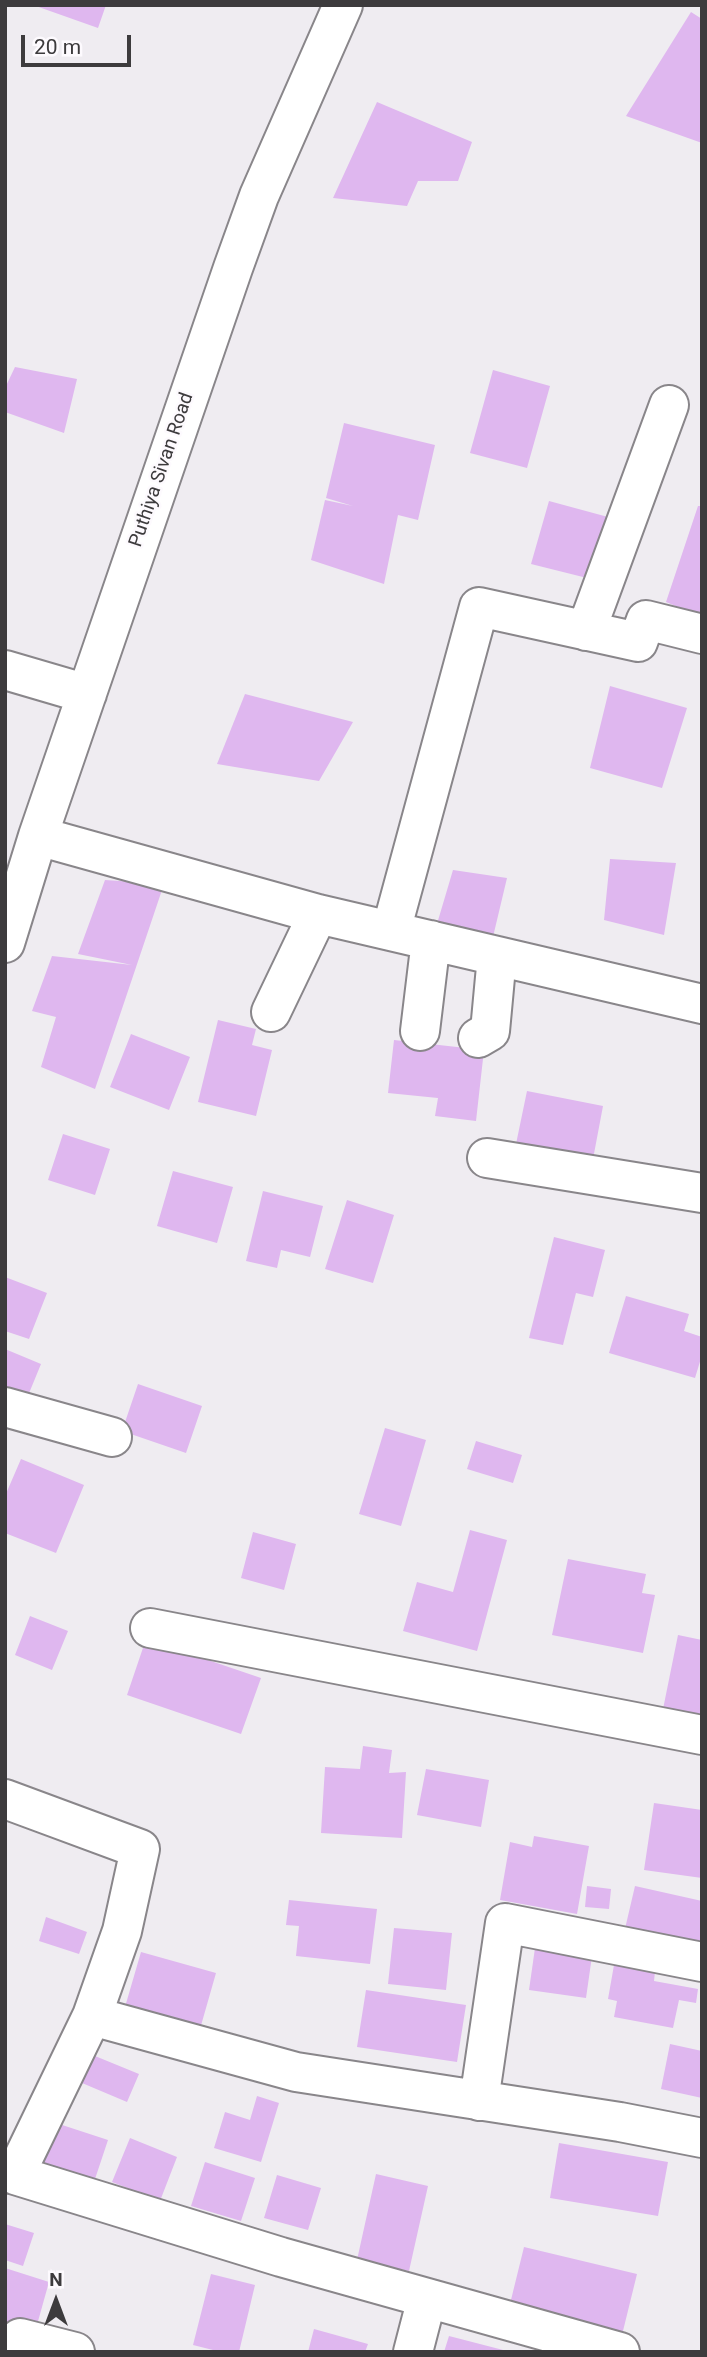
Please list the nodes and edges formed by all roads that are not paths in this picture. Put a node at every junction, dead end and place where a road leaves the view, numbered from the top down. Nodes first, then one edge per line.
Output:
1 (343, 5) edge
2 (669, 405) dead end
3 (586, 631) junction
4 (702, 634) edge
5 (5, 670) edge
6 (87, 694) junction
7 (38, 836) junction
8 (318, 914) junction
9 (391, 931) junction
10 (431, 940) junction
11 (5, 943) edge
12 (497, 956) junction
13 (702, 1004) edge
14 (271, 1012) dead end
15 (420, 1031) dead end
16 (478, 1038) dead end
17 (487, 1158) dead end
18 (702, 1193) edge
19 (5, 1407) edge
20 (112, 1437) dead end
21 (150, 1628) dead end
22 (702, 1735) edge
23 (5, 1799) edge
24 (702, 1962) edge
25 (92, 2016) junction
26 (480, 2101) junction
27 (702, 2138) edge
28 (428, 2298) junction
29 (20, 2338) dead end
30 (75, 2352) edge
31 (413, 2352) edge
32 (620, 2352) edge

1 - 6 street, Puthiya Sivan Road
2 - 3 street
3 - 4 street
3 - 9 street
5 - 6 street
6 - 7 street, Puthiya Sivan Road
7 - 8 street
7 - 11 street, Puthiya Sivan Road
8 - 9 street
8 - 14 street
9 - 10 street
10 - 12 street
10 - 15 street
12 - 13 street
12 - 16 street
17 - 18 street
19 - 20 street
21 - 22 street
23 - 25 street
24 - 26 street
25 - 26 street
25 - 28 street
26 - 27 street
28 - 31 street
28 - 32 street
29 - 30 street

